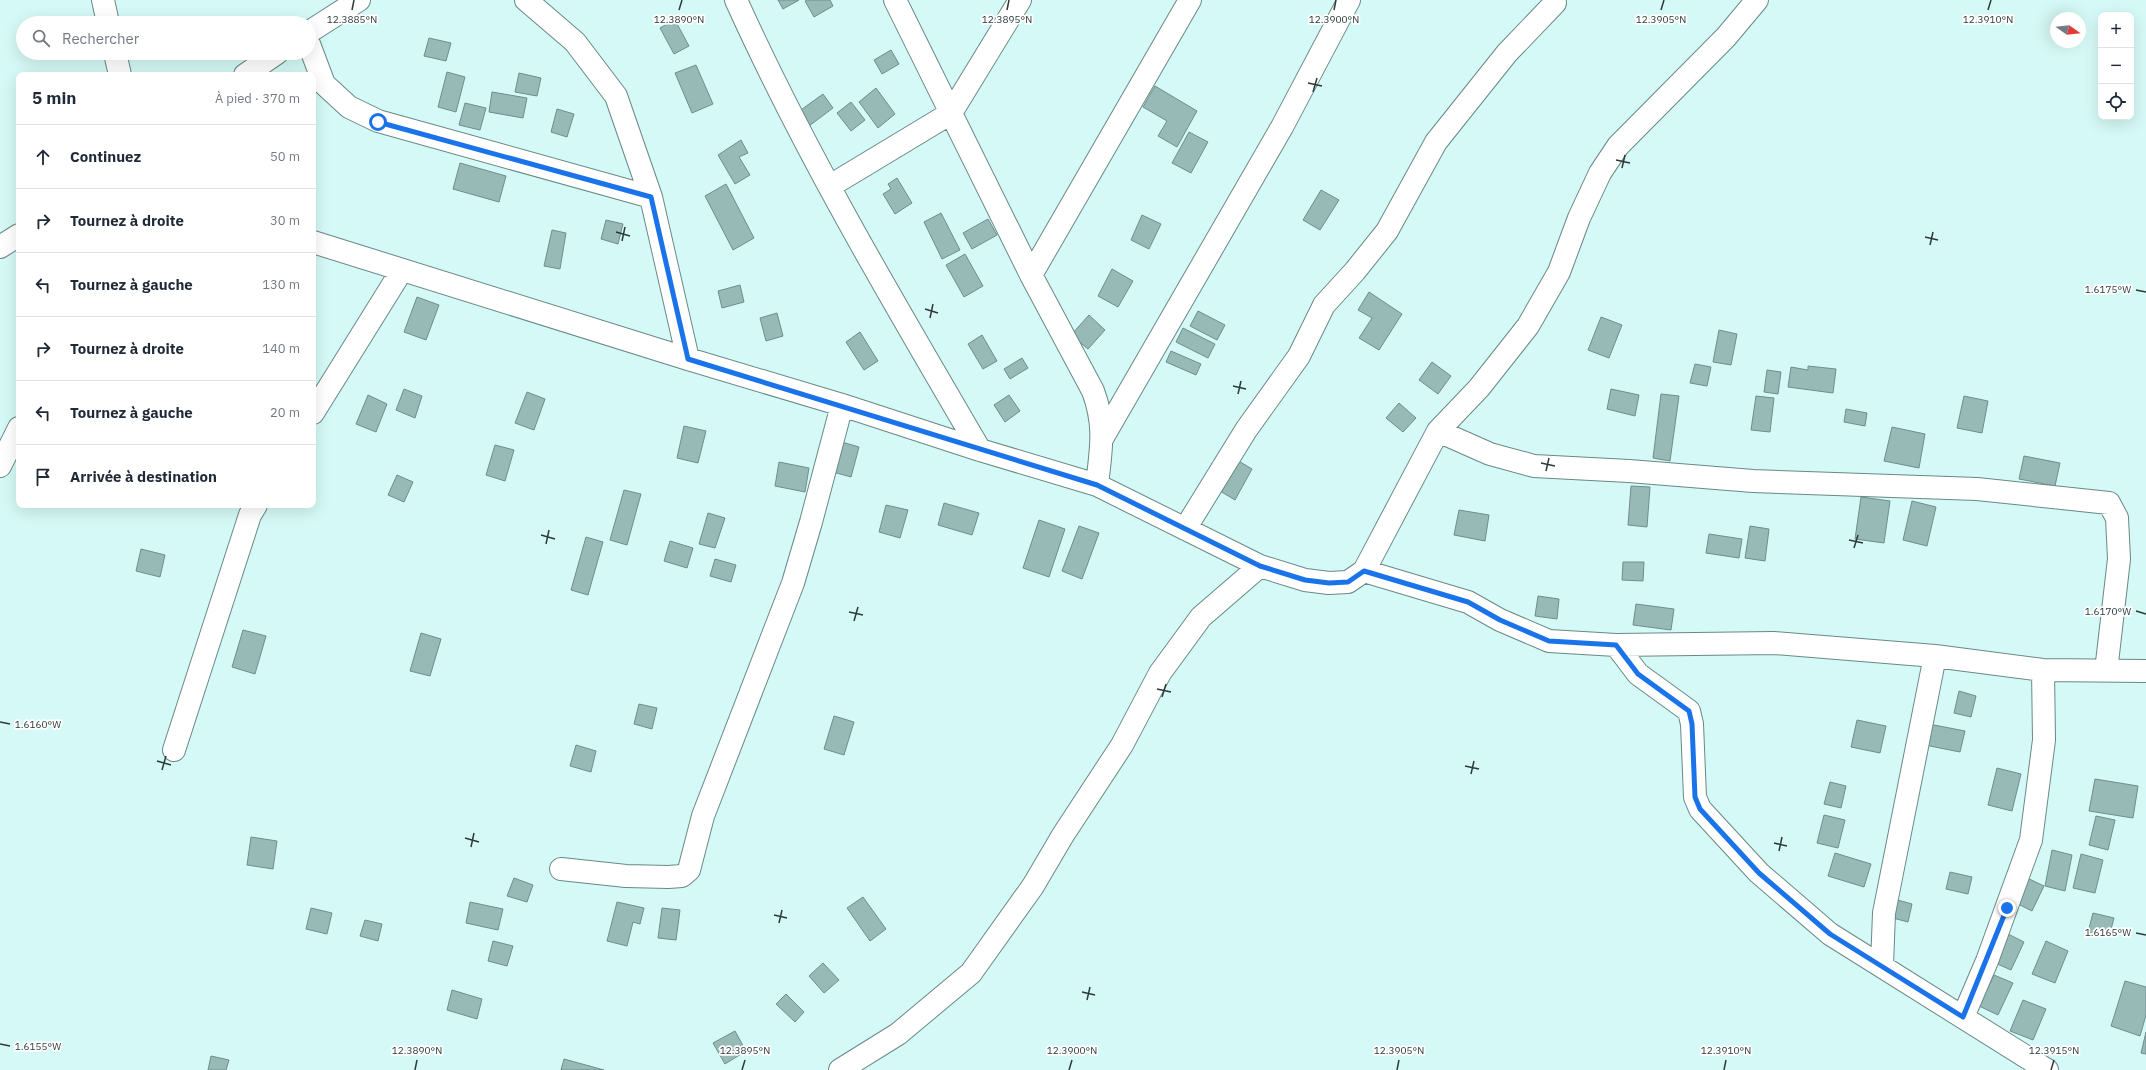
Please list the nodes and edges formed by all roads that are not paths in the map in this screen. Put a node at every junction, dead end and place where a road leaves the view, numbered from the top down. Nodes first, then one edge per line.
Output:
1 (360, 0) edge
2 (526, 0) edge
3 (736, 0) edge
4 (895, 0) edge
5 (1020, 0) edge
6 (1190, 0) edge
7 (1349, 0) edge
8 (1757, 0) edge
9 (1555, 3) dead end
10 (316, 28) edge
11 (117, 60) edge
12 (268, 60) edge
13 (315, 60) edge
14 (119, 72) edge
15 (250, 72) edge
16 (951, 113) junction
17 (830, 186) junction
18 (651, 197) junction
19 (16, 237) edge
20 (316, 243) edge
21 (0, 248) edge
22 (402, 270) junction
23 (1031, 275) junction
24 (688, 359) junction
25 (842, 405) junction
26 (316, 408) edge
27 (1438, 431) junction
28 (16, 434) edge
29 (1103, 437) junction
30 (980, 450) junction
31 (0, 466) edge
32 (1097, 485) junction
33 (254, 508) edge
34 (1186, 529) junction
35 (1260, 566) junction
36 (1364, 571) junction
37 (1616, 645) junction
38 (1935, 656) junction
39 (2043, 670) junction
40 (2106, 671) junction
41 (2146, 672) edge
42 (174, 750) dead end
43 (560, 869) dead end
44 (1882, 965) junction
45 (1963, 1017) junction
46 (840, 1070) edge
47 (2047, 1070) edge

1 - 10 street
2 - 18 street
3 - 17 street
4 - 16 street
5 - 16 street
6 - 23 street
7 - 29 street
8 - 27 street
9 - 34 street
11 - 14 street
12 - 15 street
13 - 18 street
16 - 17 street
16 - 23 street
17 - 30 street
18 - 24 street
19 - 21 street
20 - 22 street
22 - 24 street
22 - 26 street
23 - 29 street
24 - 25 street
25 - 30 street
25 - 43 street
27 - 36 street
27 - 40 street
28 - 31 street
29 - 32 street
30 - 32 street
32 - 34 street
33 - 42 street
34 - 35 street
35 - 36 street
35 - 46 street
36 - 37 street
37 - 38 street
37 - 44 street
38 - 39 street
38 - 44 street
39 - 40 street
39 - 45 street
40 - 41 street
44 - 45 street
45 - 47 street

